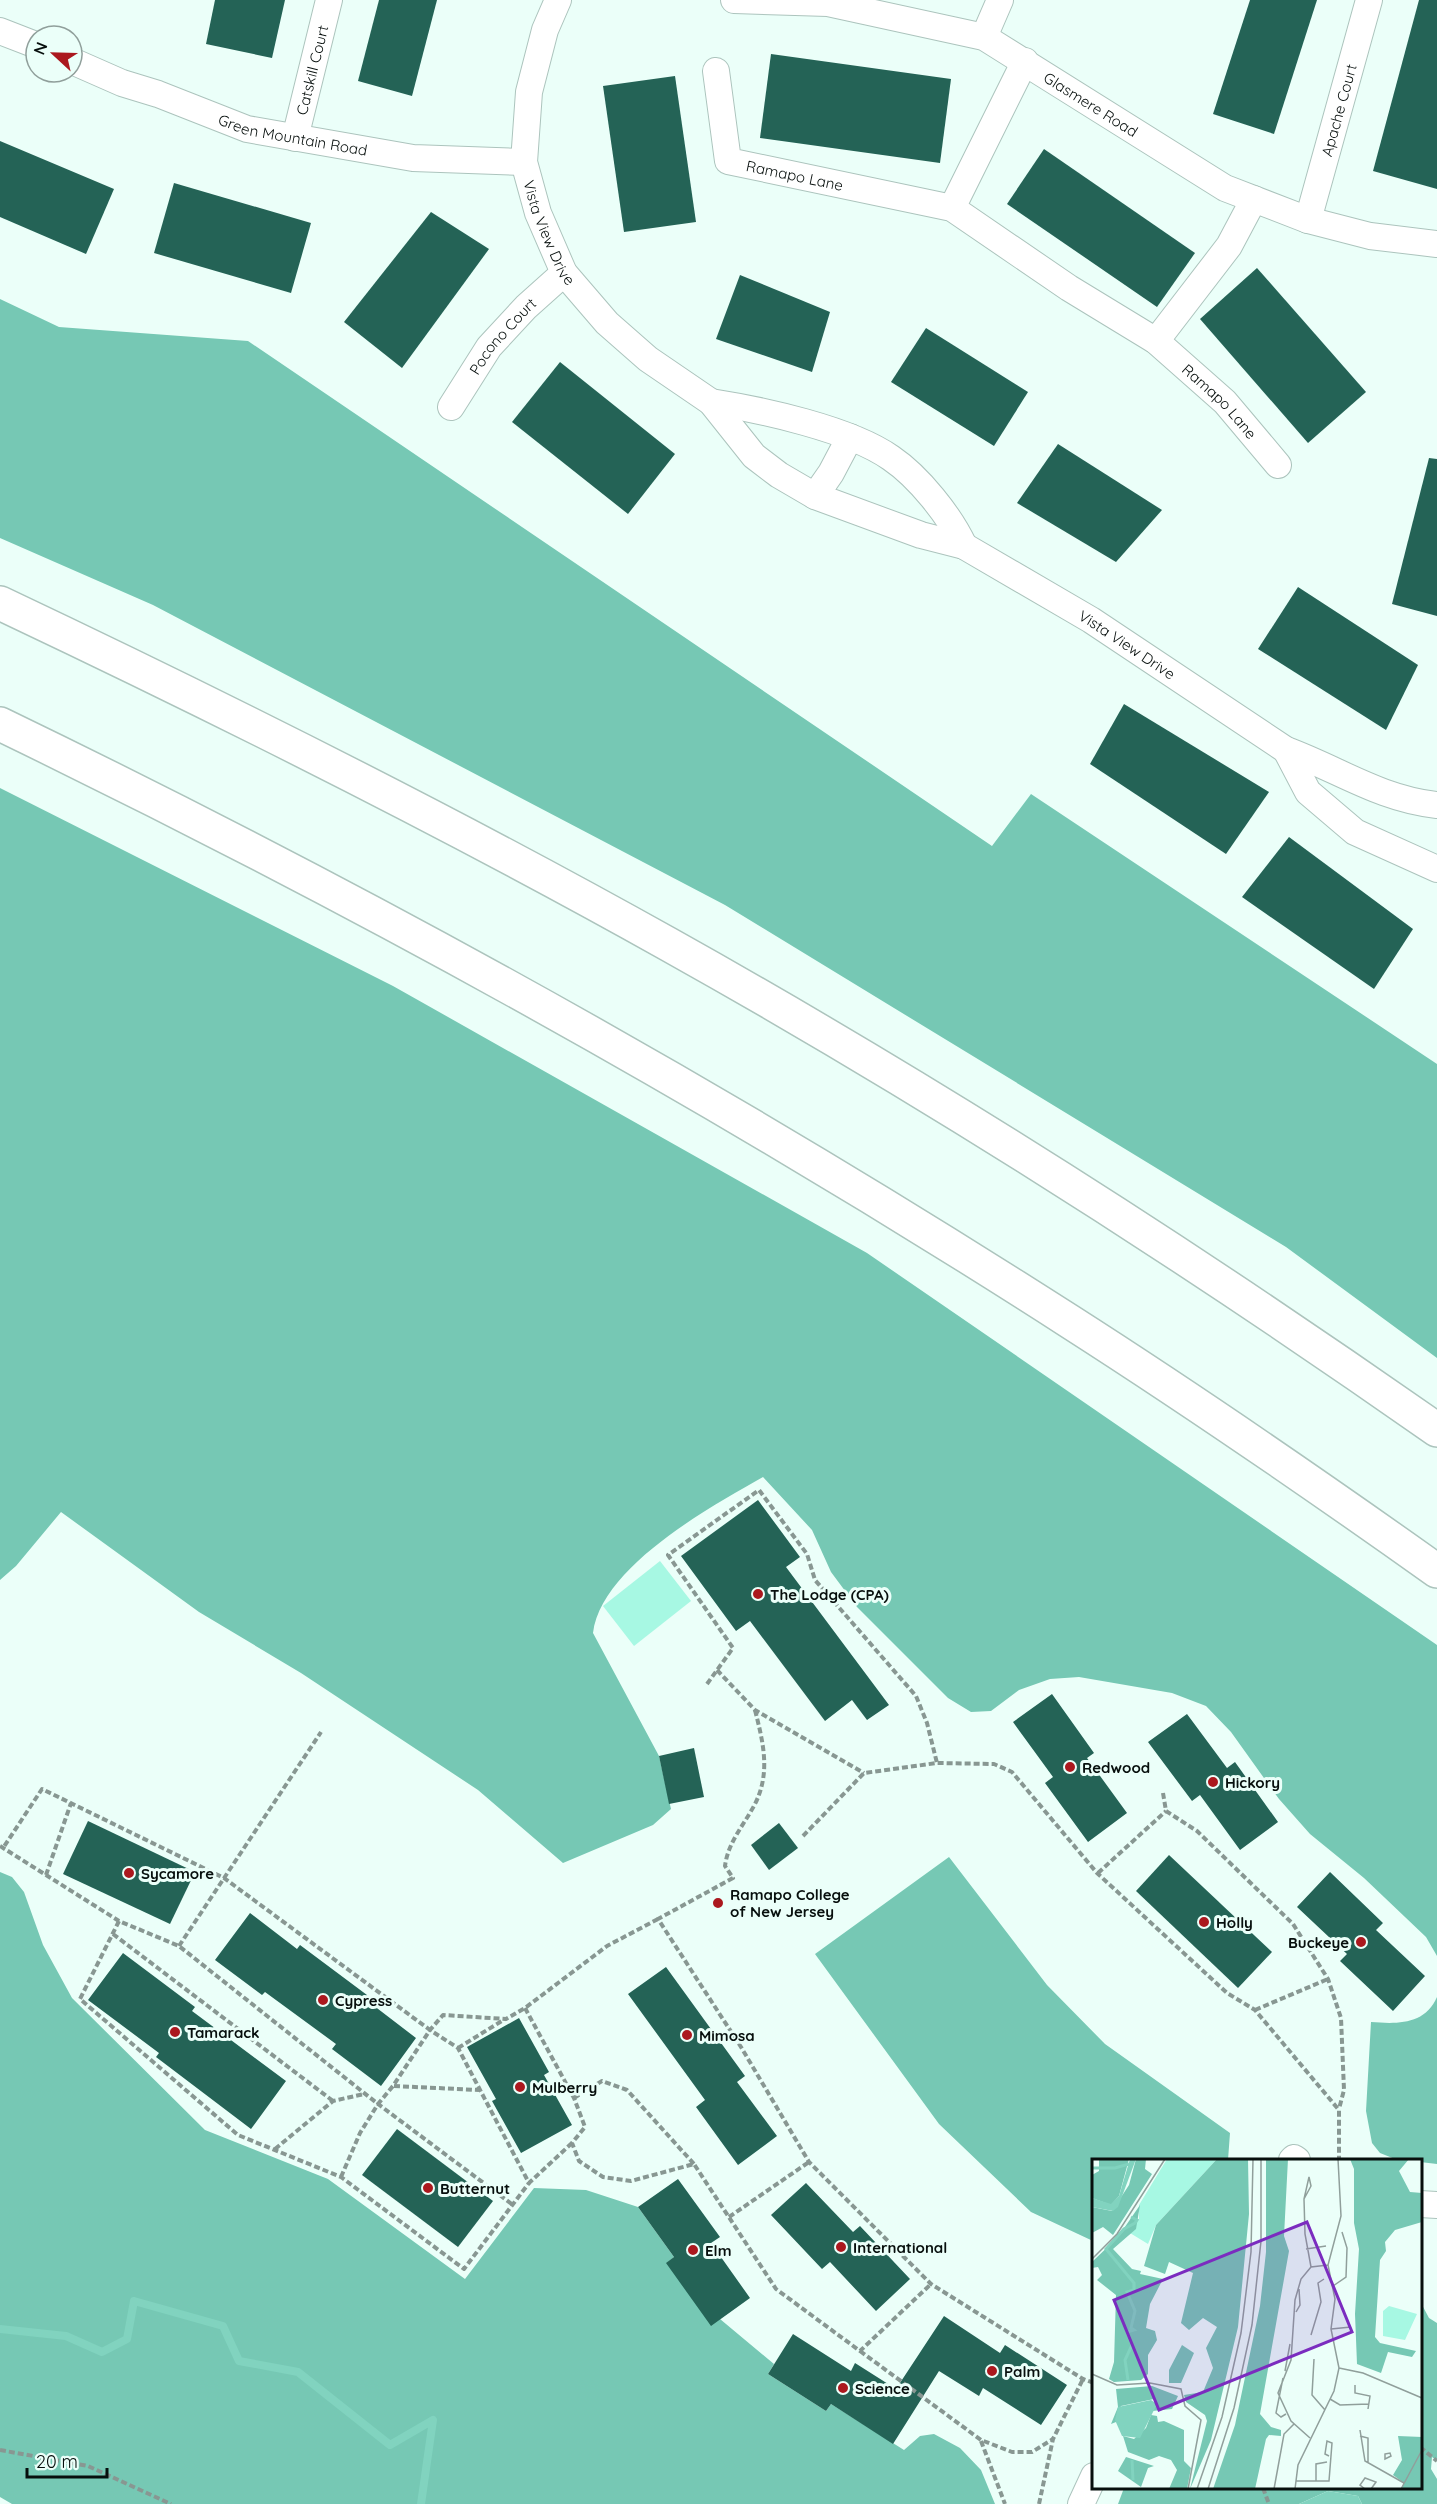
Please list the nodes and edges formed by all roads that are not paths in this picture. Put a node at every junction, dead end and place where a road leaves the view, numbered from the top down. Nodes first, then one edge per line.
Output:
1 (328, 0) edge
2 (558, 0) edge
3 (734, 0) edge
4 (1000, 0) edge
5 (1369, 0) edge
6 (828, 2) edge
7 (0, 31) edge
8 (984, 37) junction
9 (24, 40) edge
10 (1025, 61) junction
11 (84, 66) edge
12 (716, 71) dead end
13 (295, 138) junction
14 (524, 162) junction
15 (1254, 199) junction
16 (952, 208) junction
17 (1308, 220) junction
18 (1437, 244) edge
19 (564, 273) junction
20 (1156, 341) junction
21 (711, 402) junction
22 (451, 407) dead end
23 (850, 437) junction
24 (1278, 465) dead end
25 (815, 496) junction
26 (964, 546) junction
27 (0, 603) edge
28 (0, 724) edge
29 (1286, 750) junction
30 (1437, 805) edge
31 (1437, 868) edge
32 (1437, 1430) edge
33 (1437, 1570) edge
34 (1422, 2204) edge
35 (1437, 2205) edge
36 (1092, 2480) edge
37 (1081, 2504) edge

1 - 13 street, Catskill Court
2 - 14 street, Vista View Drive
3 - 6 street, Glasmere Road
4 - 8 street
5 - 17 street, Apache Court
6 - 8 street, Glasmere Road
7 - 9 street
8 - 10 street, Glasmere Road
10 - 15 street, Glasmere Road
10 - 16 street
11 - 13 street, Green Mountain Road
12 - 16 street, Ramapo Lane
13 - 14 street, Green Mountain Road
14 - 19 street, Vista View Drive
15 - 17 street, Glasmere Road
15 - 20 street
16 - 20 street, Ramapo Lane
17 - 18 street, Glasmere Road
19 - 21 street, Vista View Drive
19 - 22 street, Pocono Court
20 - 24 street, Ramapo Lane
21 - 23 street, Vista View Drive
21 - 25 street, Vista View Drive
23 - 25 street
23 - 26 street, Vista View Drive
25 - 26 street, Vista View Drive
26 - 29 street, Vista View Drive
27 - 32 highway
28 - 33 highway
29 - 30 street, Vista View Drive
29 - 31 street, Vista View Drive
34 - 35 street
36 - 37 street

